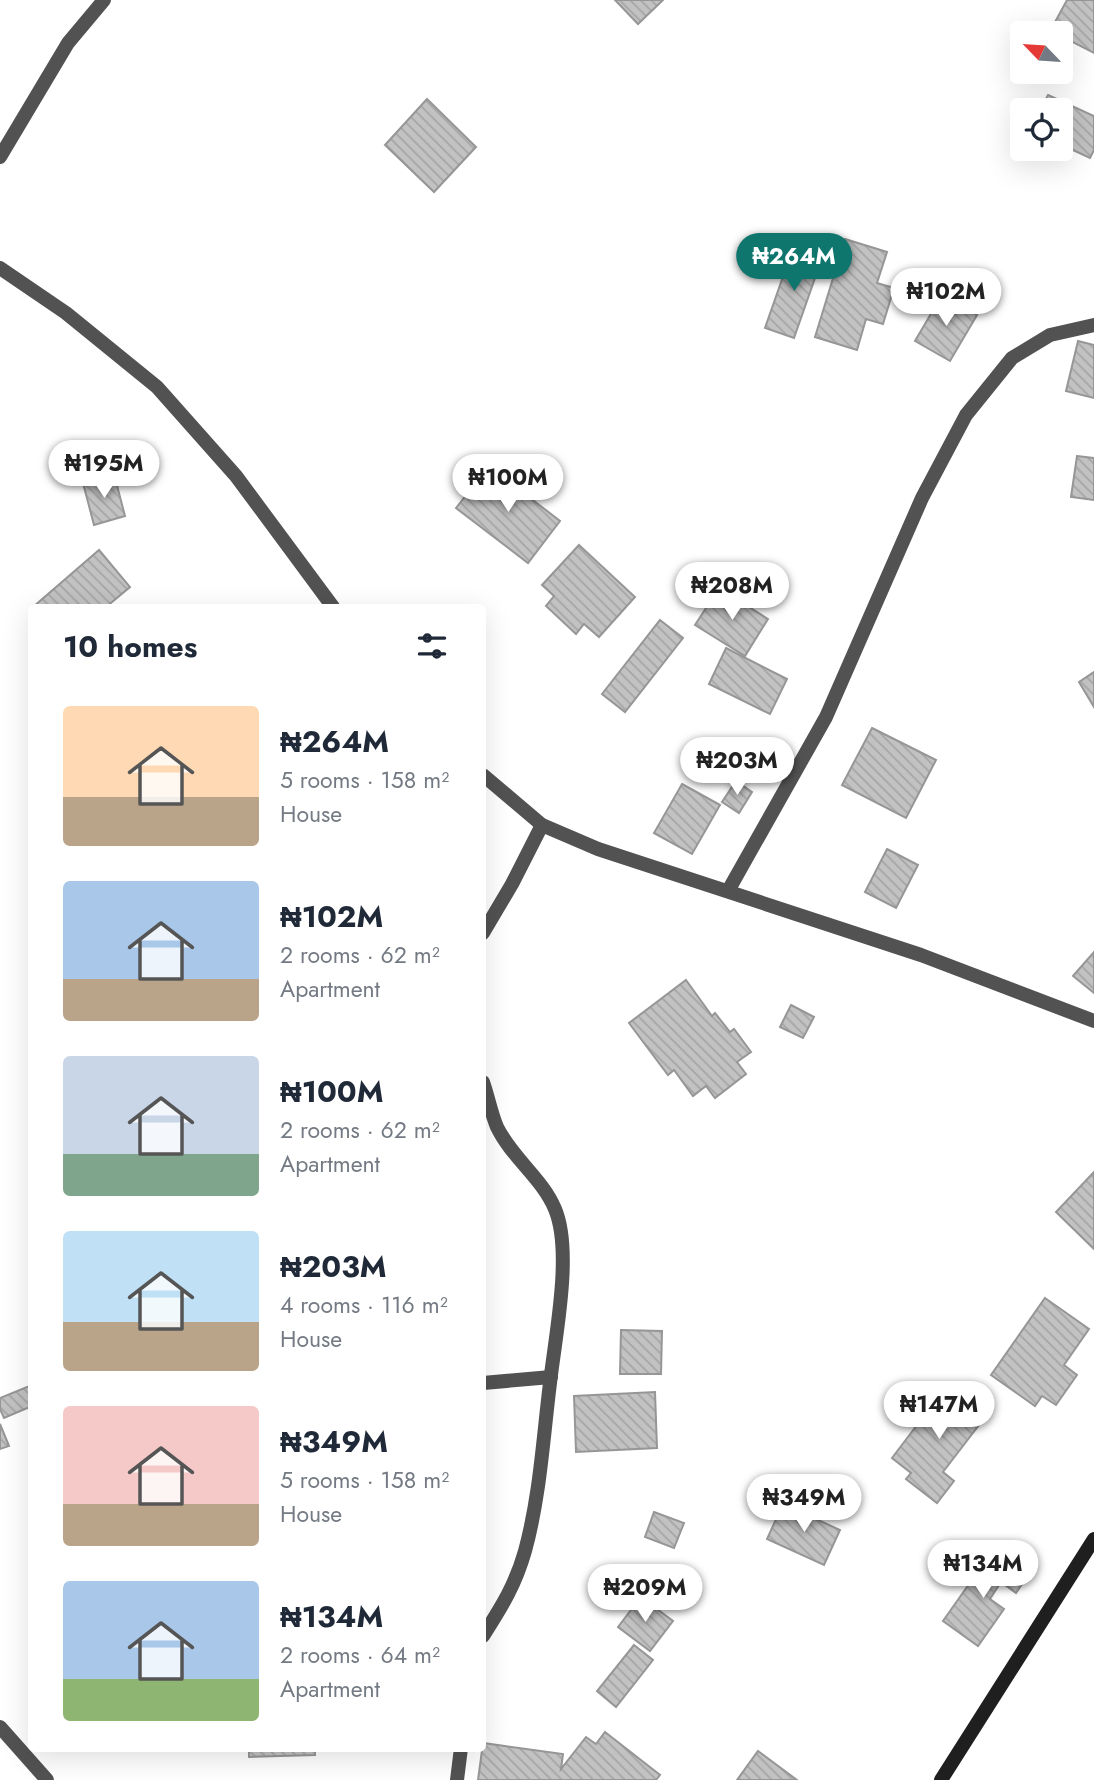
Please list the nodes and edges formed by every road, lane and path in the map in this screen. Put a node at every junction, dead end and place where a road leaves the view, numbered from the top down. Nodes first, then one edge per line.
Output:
1 (104, 0) edge
2 (0, 157) edge
3 (0, 268) edge
4 (1094, 325) edge
5 (330, 604) edge
6 (486, 778) edge
7 (542, 825) junction
8 (728, 891) junction
9 (486, 928) edge
10 (1094, 1021) edge
11 (486, 1092) edge
12 (551, 1377) junction
13 (486, 1383) edge
14 (1094, 1539) edge
15 (486, 1631) edge
16 (0, 1727) edge
17 (460, 1752) edge
18 (47, 1780) edge
19 (457, 1780) edge
20 (942, 1780) edge

1 - 2 street
3 - 5 street
4 - 8 street
6 - 7 street
7 - 8 street
7 - 9 street
8 - 10 street
11 - 12 street
12 - 13 street
12 - 15 street
14 - 20 main road
16 - 18 street
17 - 19 street

